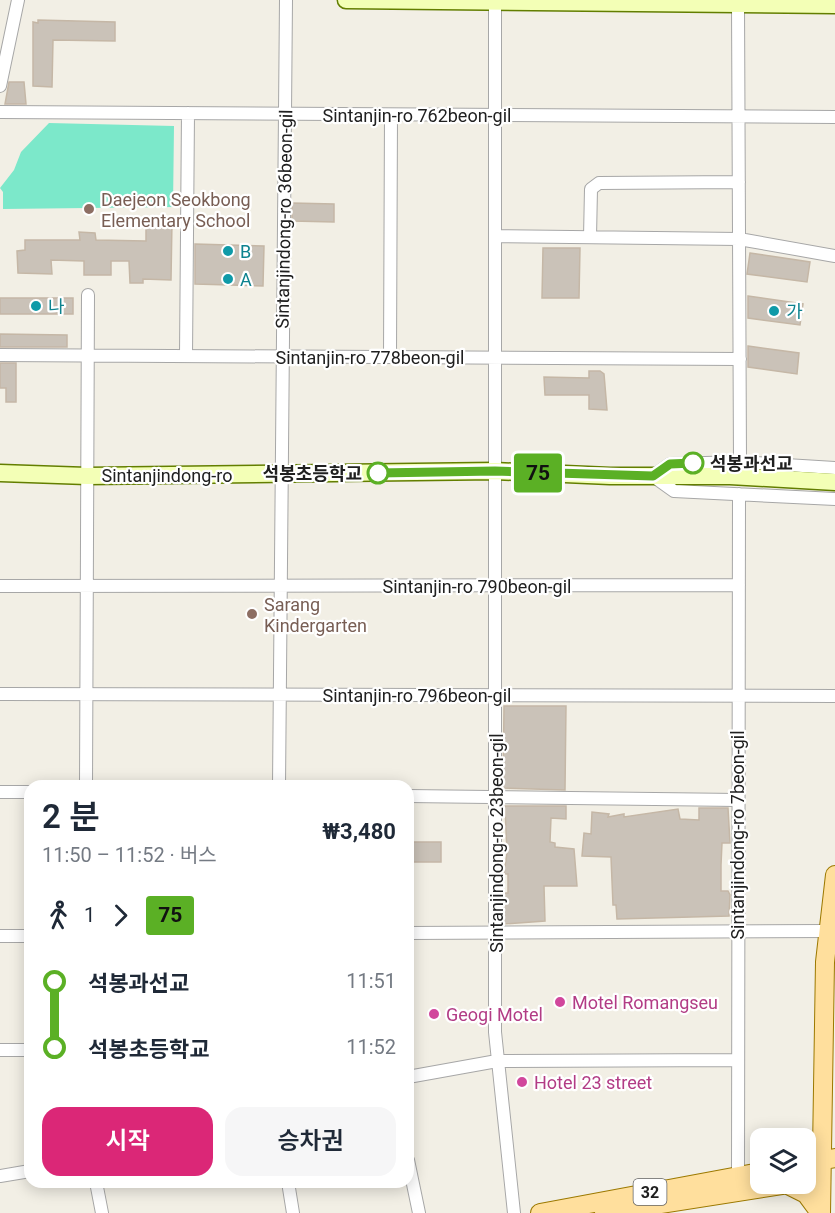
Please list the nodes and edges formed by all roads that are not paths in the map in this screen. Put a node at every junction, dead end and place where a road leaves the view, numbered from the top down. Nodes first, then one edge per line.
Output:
1 (18, 0) edge
2 (286, 0) edge
3 (346, 0) edge
4 (495, 1) edge
5 (738, 4) junction
6 (835, 5) edge
7 (0, 86) edge
8 (0, 112) edge
9 (188, 113) junction
10 (285, 114) junction
11 (391, 114) junction
12 (495, 115) junction
13 (739, 117) junction
14 (835, 117) edge
15 (739, 182) junction
16 (495, 236) junction
17 (590, 237) junction
18 (739, 239) junction
19 (835, 256) edge
20 (88, 295) dead end
21 (0, 355) edge
22 (88, 355) junction
23 (186, 356) junction
24 (282, 357) junction
25 (390, 357) junction
26 (495, 358) junction
27 (740, 359) junction
28 (740, 462) junction
29 (835, 468) edge
30 (495, 471) junction
31 (0, 473) edge
32 (280, 474) junction
33 (87, 476) junction
34 (653, 476) junction
35 (835, 482) edge
36 (739, 494) junction
37 (835, 499) edge
38 (739, 585) junction
39 (0, 586) edge
40 (279, 586) junction
41 (495, 586) junction
42 (87, 587) junction
43 (0, 694) edge
44 (87, 695) junction
45 (279, 695) junction
46 (496, 695) junction
47 (737, 696) junction
48 (835, 696) edge
49 (86, 780) edge
50 (279, 780) edge
51 (0, 792) edge
52 (24, 792) edge
53 (414, 796) edge
54 (496, 797) junction
55 (738, 800) junction
56 (835, 875) edge
57 (737, 931) junction
58 (828, 931) junction
59 (414, 933) edge
60 (496, 933) junction
61 (0, 936) edge
62 (24, 936) edge
63 (0, 1050) edge
64 (24, 1050) edge
65 (737, 1060) junction
66 (496, 1061) junction
67 (414, 1076) edge
68 (821, 1160) edge
69 (24, 1172) edge
70 (750, 1174) edge
71 (0, 1176) edge
72 (738, 1176) junction
73 (821, 1179) edge
74 (97, 1188) edge
75 (289, 1188) edge
76 (414, 1188) edge
77 (750, 1190) edge
78 (806, 1194) edge
79 (102, 1213) edge
80 (293, 1213) edge
81 (419, 1213) edge
82 (514, 1213) edge
83 (540, 1213) edge
84 (604, 1213) edge
85 (820, 1213) edge

1 - 7 street
2 - 10 street, Sintanjindong-ro 36beon-gil
3 - 4 main road
4 - 5 main road
4 - 12 street, Sintanjindong-ro 23beon-gil
5 - 6 main road
5 - 13 street
8 - 9 street, Sintanjin-ro 762beon-gil
9 - 10 street, Sintanjin-ro 762beon-gil
9 - 23 street
10 - 11 street, Sintanjin-ro 762beon-gil
10 - 24 street, Sintanjindong-ro 36beon-gil
11 - 12 street, Sintanjin-ro 762beon-gil
11 - 25 street
12 - 13 street, Sintanjin-ro 762beon-gil
12 - 16 street, Sintanjindong-ro 23beon-gil
13 - 14 street, Sintanjin-ro 762beon-gil
13 - 15 street
15 - 17 street
15 - 18 street
16 - 17 street
16 - 26 street, Sintanjindong-ro 23beon-gil
17 - 18 street
18 - 19 street
18 - 27 street
20 - 22 street
21 - 22 street, Sintanjin-ro 778beon-gil
22 - 23 street, Sintanjin-ro 778beon-gil
22 - 33 street
23 - 24 street, Sintanjin-ro 778beon-gil
24 - 25 street, Sintanjin-ro 778beon-gil
24 - 32 street, Sintanjindong-ro 36beon-gil
25 - 26 street, Sintanjin-ro 778beon-gil
26 - 27 street, Sintanjin-ro 778beon-gil
26 - 30 street, Sintanjindong-ro 23beon-gil
27 - 28 street
28 - 29 street
28 - 34 street
30 - 32 main road, Sintanjindong-ro
30 - 34 main road, Sintanjindong-ro
30 - 41 street, Sintanjindong-ro 23beon-gil
31 - 33 main road, Sintanjindong-ro
32 - 33 main road, Sintanjindong-ro
32 - 40 street, Sintanjindong-ro 36beon-gil
33 - 42 street
34 - 35 main road, Sintanjindong-ro
34 - 36 street
36 - 37 street
36 - 38 street, Sintanjindong-ro 7beon-gil
38 - 41 street, Sintanjin-ro 790beon-gil
38 - 47 street, Sintanjindong-ro 7beon-gil
39 - 42 street, Sintanjin-ro 790beon-gil
40 - 41 street, Sintanjin-ro 790beon-gil
40 - 42 street, Sintanjin-ro 790beon-gil
40 - 45 street, Sintanjindong-ro 36beon-gil
41 - 46 street, Sintanjindong-ro 23beon-gil
42 - 44 street
43 - 44 street, Sintanjin-ro 796beon-gil
44 - 45 street, Sintanjin-ro 796beon-gil
44 - 49 street
45 - 46 street, Sintanjin-ro 796beon-gil
45 - 50 street, Sintanjindong-ro 36beon-gil
46 - 47 street, Sintanjin-ro 796beon-gil
46 - 54 street, Sintanjindong-ro 23beon-gil
47 - 48 street, Sintanjin-ro 796beon-gil
47 - 55 street, Sintanjindong-ro 7beon-gil
51 - 52 street
53 - 54 street
54 - 55 street
54 - 60 street, Sintanjindong-ro 23beon-gil
55 - 57 street, Sintanjindong-ro 7beon-gil
56 - 58 main road
57 - 58 street
57 - 60 street
57 - 65 street, Sintanjindong-ro 7beon-gil
58 - 68 main road
59 - 60 street
60 - 66 street, Sintanjindong-ro 23beon-gil
61 - 62 street
63 - 64 street
65 - 66 street
65 - 72 street, Sintanjindong-ro 7beon-gil
66 - 67 street
66 - 82 street, Sintanjindong-ro 23beon-gil
68 - 73 main road
69 - 71 street
70 - 72 main road, 32
72 - 83 main road, 32
73 - 85 main road
74 - 79 street
75 - 80 street
76 - 81 street
77 - 84 main road, 32
78 - 85 main road

